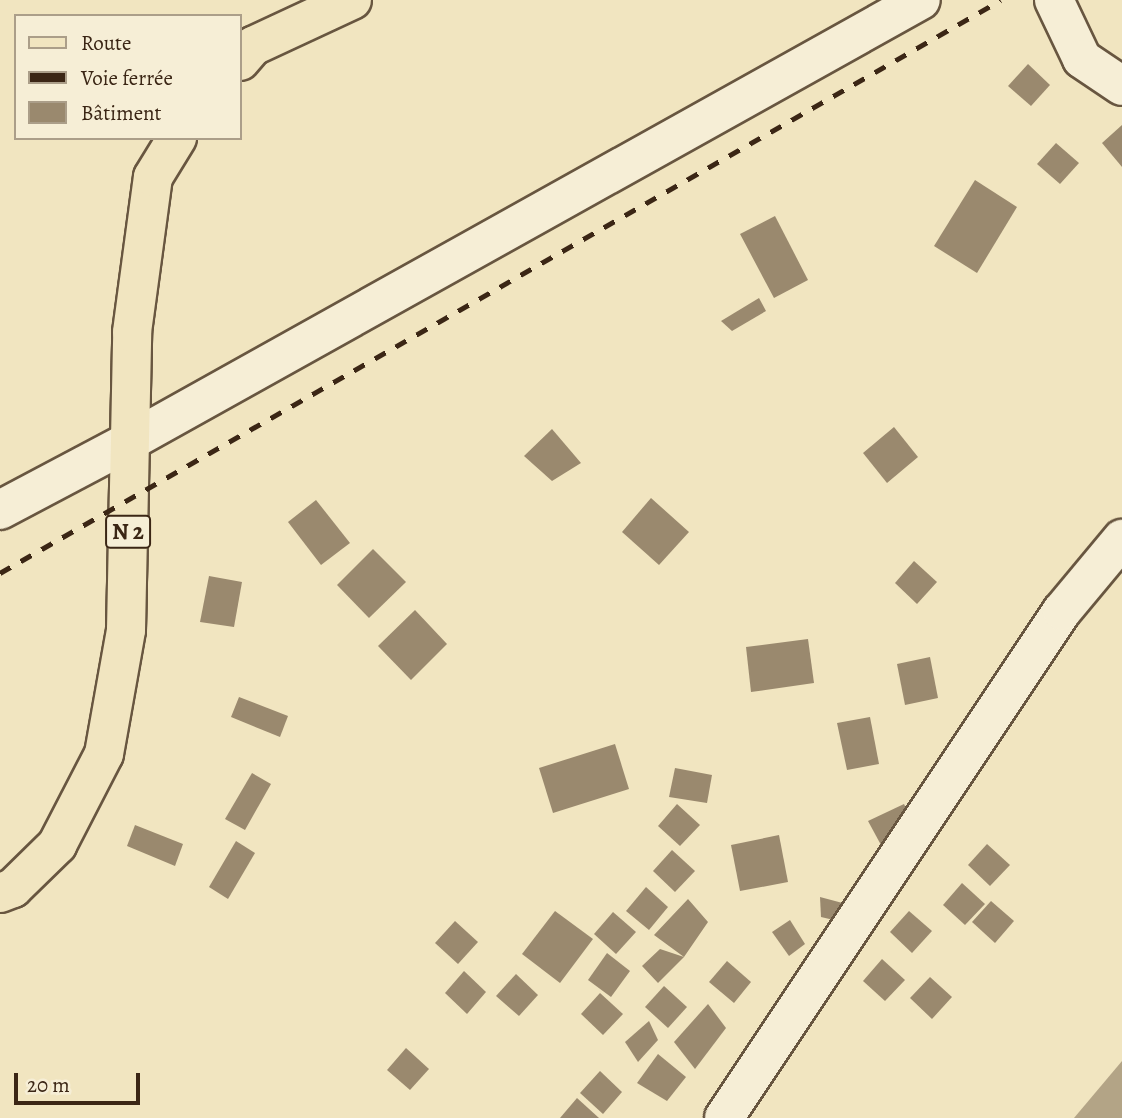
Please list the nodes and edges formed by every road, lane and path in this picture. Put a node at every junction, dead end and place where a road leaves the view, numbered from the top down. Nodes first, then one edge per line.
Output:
1 (352, 0) edge
2 (921, 0) edge
3 (1054, 0) edge
4 (242, 59) edge
5 (1122, 86) edge
6 (176, 140) edge
7 (132, 440) junction
8 (0, 510) edge
9 (1122, 539) edge
10 (0, 893) edge
11 (724, 1118) edge

1 - 4 main road
2 - 7 street
3 - 5 street
6 - 7 main road, N 2
7 - 8 street
7 - 10 main road, N 2
9 - 11 street

